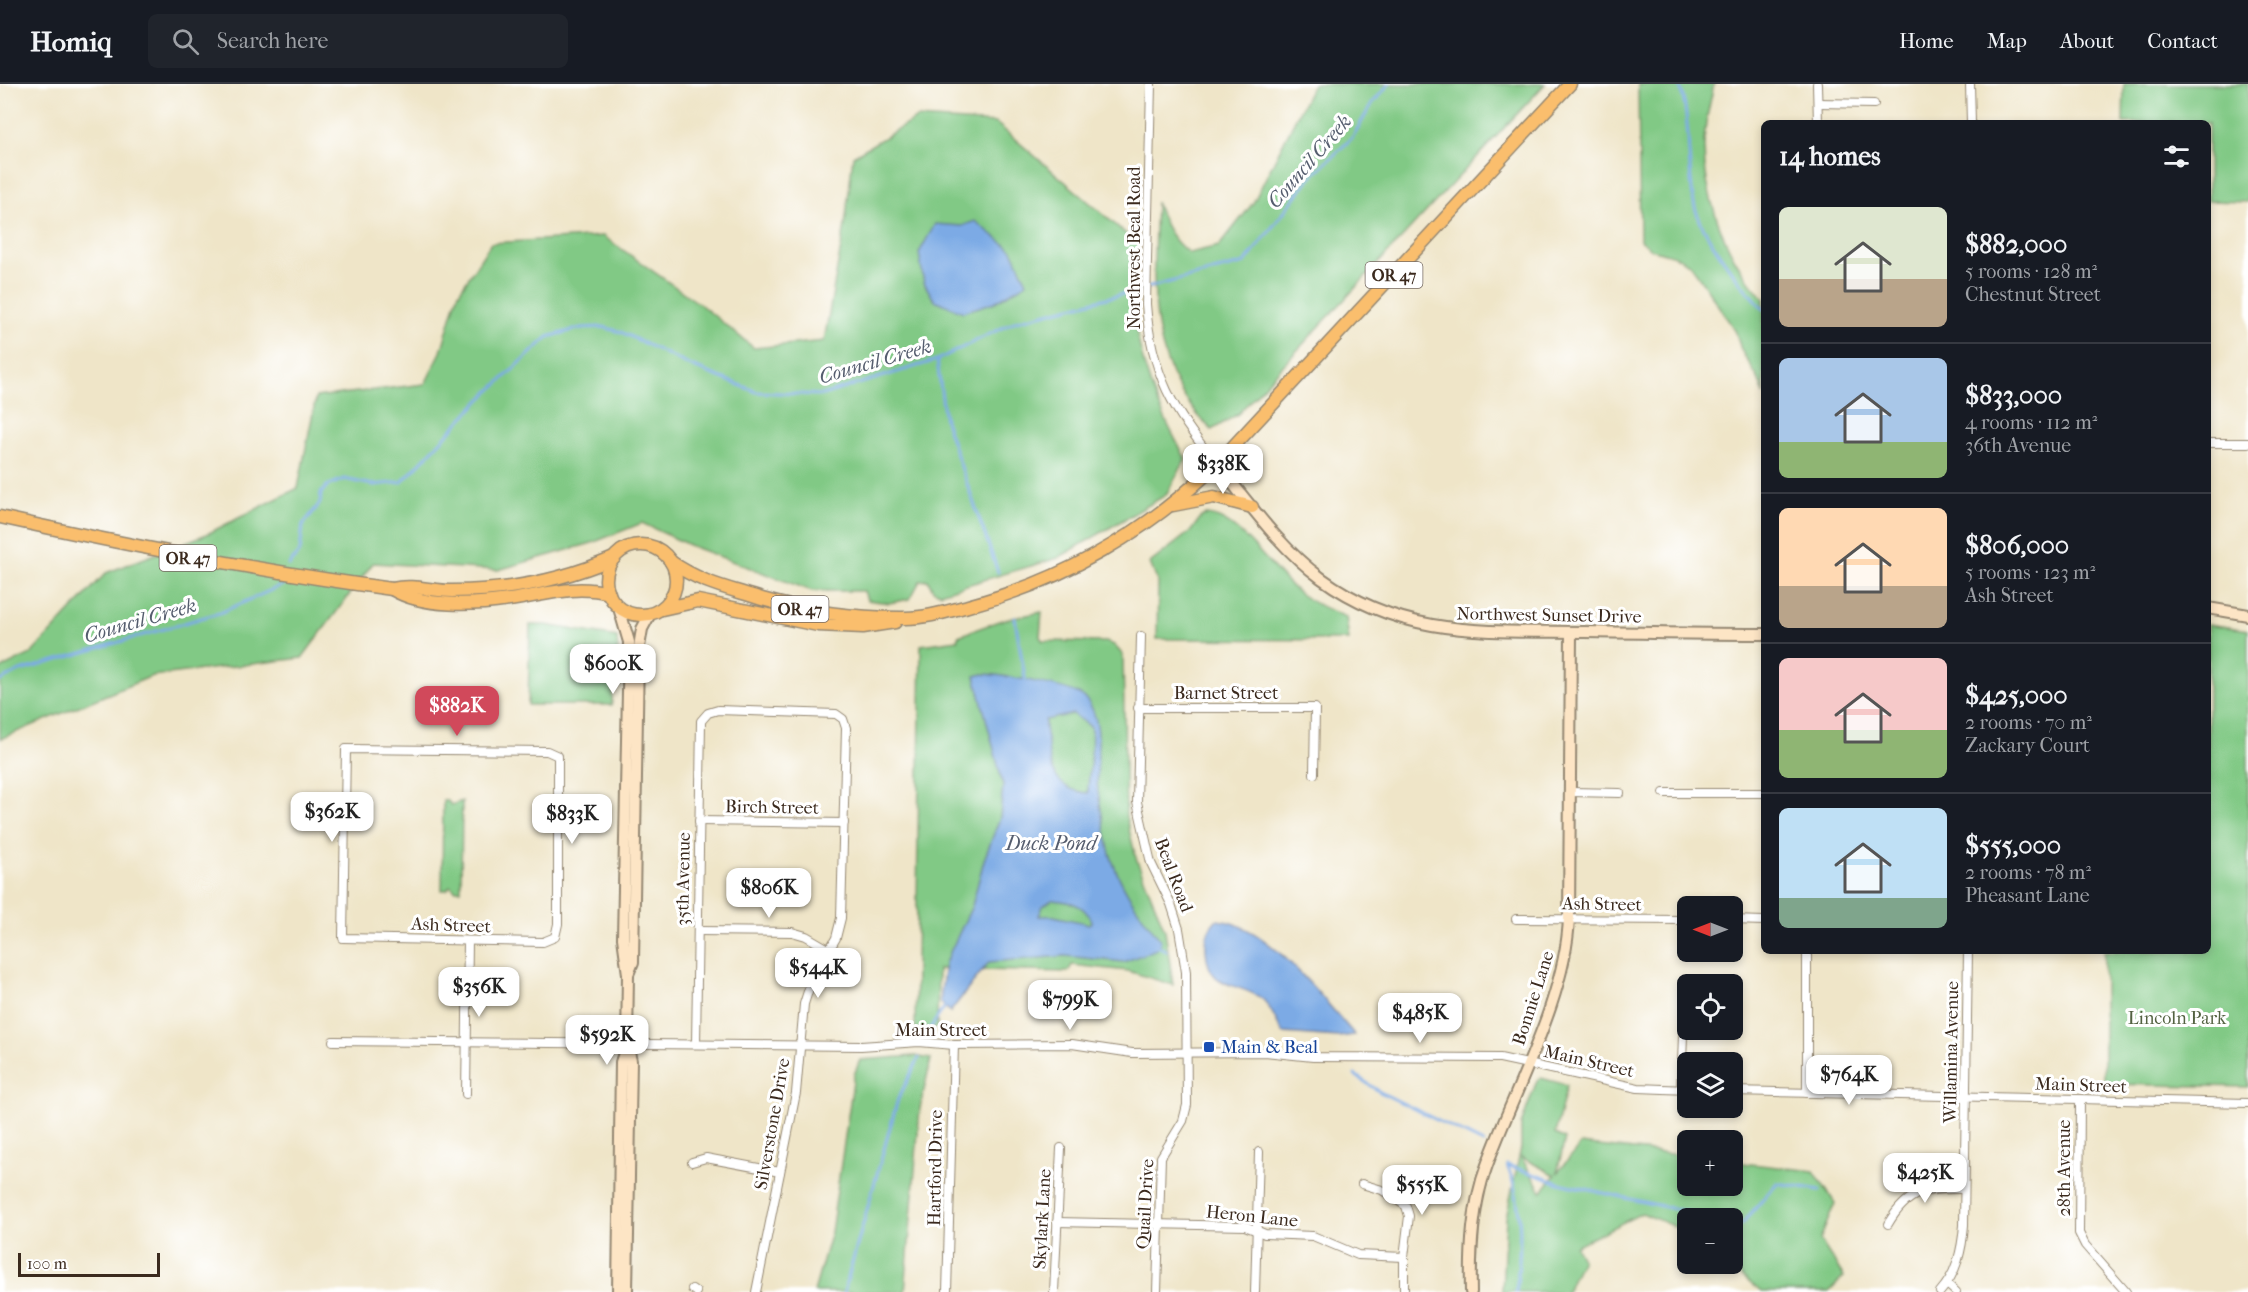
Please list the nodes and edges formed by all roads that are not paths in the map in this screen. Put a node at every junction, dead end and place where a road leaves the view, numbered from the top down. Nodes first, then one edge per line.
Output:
1 (1151, 84) edge
2 (1570, 84) edge
3 (1817, 84) edge
4 (1970, 84) edge
5 (1818, 103) junction
6 (1874, 104) dead end
7 (1818, 120) edge
8 (1971, 120) edge
9 (2248, 442) edge
10 (2211, 444) edge
11 (1217, 464) junction
12 (1169, 506) junction
13 (1252, 507) junction
14 (0, 517) edge
15 (614, 558) junction
16 (671, 562) junction
17 (392, 589) junction
18 (609, 593) junction
19 (619, 608) junction
20 (2211, 609) edge
21 (656, 611) junction
22 (2248, 615) edge
23 (901, 619) junction
24 (1572, 632) junction
25 (1761, 634) edge
26 (1141, 636) dead end
27 (1138, 708) junction
28 (841, 717) joint
29 (1314, 774) dead end
30 (1570, 792) junction
31 (1620, 793) dead end
32 (1664, 793) dead end
33 (1761, 793) edge
34 (699, 821) junction
35 (844, 823) junction
36 (1569, 918) junction
37 (1516, 919) dead end
38 (1677, 920) edge
39 (1743, 920) edge
40 (1761, 921) edge
41 (698, 931) junction
42 (468, 941) junction
43 (830, 950) junction
44 (1807, 954) edge
45 (1968, 954) edge
46 (628, 974) junction
47 (333, 1041) dead end
48 (466, 1042) junction
49 (627, 1044) junction
50 (696, 1044) junction
51 (800, 1045) junction
52 (954, 1045) junction
53 (1186, 1052) junction
54 (1529, 1062) junction
55 (1677, 1090) edge
56 (1743, 1091) edge
57 (1806, 1093) junction
58 (466, 1094) dead end
59 (1965, 1096) junction
60 (2080, 1100) junction
61 (2248, 1103) edge
62 (1061, 1148) dead end
63 (1259, 1152) dead end
64 (692, 1162) dead end
65 (780, 1172) junction
66 (1362, 1184) dead end
67 (1964, 1189) junction
68 (1057, 1222) junction
69 (1159, 1224) junction
70 (1888, 1224) dead end
71 (1257, 1231) junction
72 (1404, 1257) junction
73 (1947, 1284) junction
74 (618, 1292) edge
75 (627, 1292) edge
76 (756, 1292) edge
77 (947, 1292) edge
78 (1054, 1292) edge
79 (1157, 1292) edge
80 (1255, 1292) edge
81 (1404, 1292) edge
82 (1471, 1292) edge
83 (1940, 1292) edge
84 (1956, 1292) edge
85 (2126, 1292) edge

1 - 11 street, Northwest Beal Road
2 - 11 main road, OR 47
3 - 5 street
4 - 8 street
5 - 6 street
5 - 7 street
9 - 10 street
11 - 12 main road, OR 47
11 - 13 street, Northwest Sunset Drive
12 - 13 main road
12 - 23 main road, OR 47
13 - 24 street, Northwest Sunset Drive
14 - 17 main road, OR 47
15 - 16 main road
15 - 17 main road
15 - 18 main road
16 - 21 main road
16 - 23 main road, OR 47
17 - 18 main road, OR 47
18 - 19 main road
19 - 21 main road
19 - 46 street
20 - 22 street
21 - 23 main road
21 - 46 street
24 - 25 street, Northwest Sunset Drive
24 - 30 street, Bonnie Lane
26 - 27 street, Beal Road
27 - 29 street, Barnet Street
27 - 53 street, Beal Road
28 - 34 street, 35th Avenue
28 - 35 street, Silverstone Drive
30 - 31 street
30 - 36 street, Bonnie Lane
32 - 33 street
34 - 35 street, Birch Street
34 - 41 street, 35th Avenue
35 - 43 street, Silverstone Drive
36 - 37 street, Ash Street
36 - 38 street, Ash Street
36 - 54 street, Bonnie Lane
39 - 40 street
41 - 43 street
41 - 50 street, 35th Avenue
42 - 42 street, Ash Street
42 - 48 street
43 - 51 street, Silverstone Drive
44 - 57 street
45 - 59 street, Willamina Avenue
46 - 49 street
47 - 48 street, Main Street
48 - 49 street, Main Street
48 - 58 street
49 - 50 street, Main Street
49 - 74 street
49 - 75 street
50 - 51 street, Main Street
51 - 52 street, Main Street
51 - 65 street, Silverstone Drive
52 - 53 street, Main Street
52 - 77 street, Hartford Drive
53 - 54 street, Main Street
53 - 69 street, Quail Drive
54 - 55 street, Main Street
54 - 82 street, Bonnie Lane
56 - 57 street, Main Street
57 - 59 street, Main Street
59 - 60 street, Main Street
59 - 67 street, Willamina Avenue
60 - 61 street, Main Street
60 - 85 street, 28th Avenue
62 - 68 street, Skylark Lane
63 - 71 street
64 - 65 street
65 - 76 street, Silverstone Drive
66 - 72 street
67 - 70 street
67 - 73 street, Willamina Avenue
68 - 69 street, Heron Lane
68 - 78 street, Skylark Lane
69 - 71 street, Heron Lane
69 - 79 street, Quail Drive
71 - 72 street, Heron Lane
71 - 80 street
72 - 81 street
73 - 83 street, Willamina Avenue
73 - 84 street

